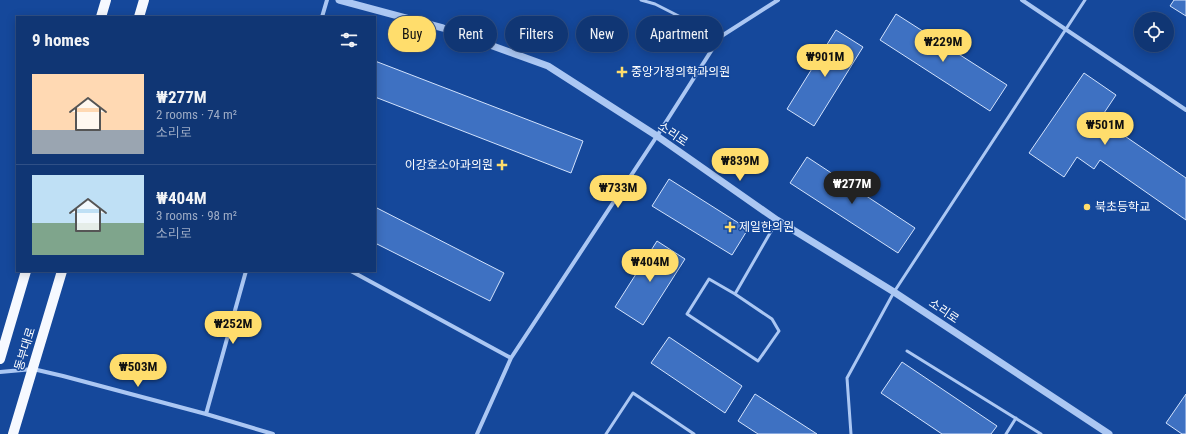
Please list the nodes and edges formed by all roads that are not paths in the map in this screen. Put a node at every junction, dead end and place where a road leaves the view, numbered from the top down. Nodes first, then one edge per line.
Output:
1 (106, 0) edge
2 (144, 0) edge
3 (327, 0) edge
4 (339, 0) edge
5 (641, 0) edge
6 (778, 0) edge
7 (1022, 0) edge
8 (1085, 0) edge
9 (101, 16) edge
10 (139, 16) edge
11 (322, 16) edge
12 (679, 16) edge
13 (1066, 30) junction
14 (723, 35) edge
15 (710, 52) edge
16 (1186, 110) edge
17 (657, 136) junction
18 (777, 220) junction
19 (26, 272) edge
20 (62, 272) edge
21 (246, 272) edge
22 (353, 272) edge
23 (894, 292) junction
24 (735, 294) junction
25 (907, 351) dead end
26 (511, 358) junction
27 (0, 360) edge
28 (33, 369) junction
29 (0, 372) edge
30 (206, 414) junction
31 (1016, 418) junction
32 (13, 434) edge
33 (273, 434) edge
34 (477, 434) edge
35 (606, 434) edge
36 (694, 434) edge
37 (851, 434) edge
38 (1006, 434) edge
39 (1041, 434) edge
40 (1108, 434) edge

1 - 9 main road
2 - 10 main road
3 - 11 street
4 - 17 street, 소리로
5 - 12 lane
6 - 14 street
7 - 13 street
8 - 13 lane
13 - 16 street
13 - 23 lane
15 - 17 street
17 - 18 street, 소리로
17 - 26 street
18 - 23 street, 소리로
18 - 24 lane
19 - 27 main road, 동부대로
20 - 28 main road, 동부대로
21 - 30 street
22 - 26 street
23 - 37 lane
23 - 40 street, 소리로
24 - 24 lane
25 - 31 lane
26 - 34 street
28 - 29 street
28 - 30 street
28 - 32 main road, 동부대로
30 - 33 street
31 - 38 lane
31 - 39 lane
35 - 36 lane

